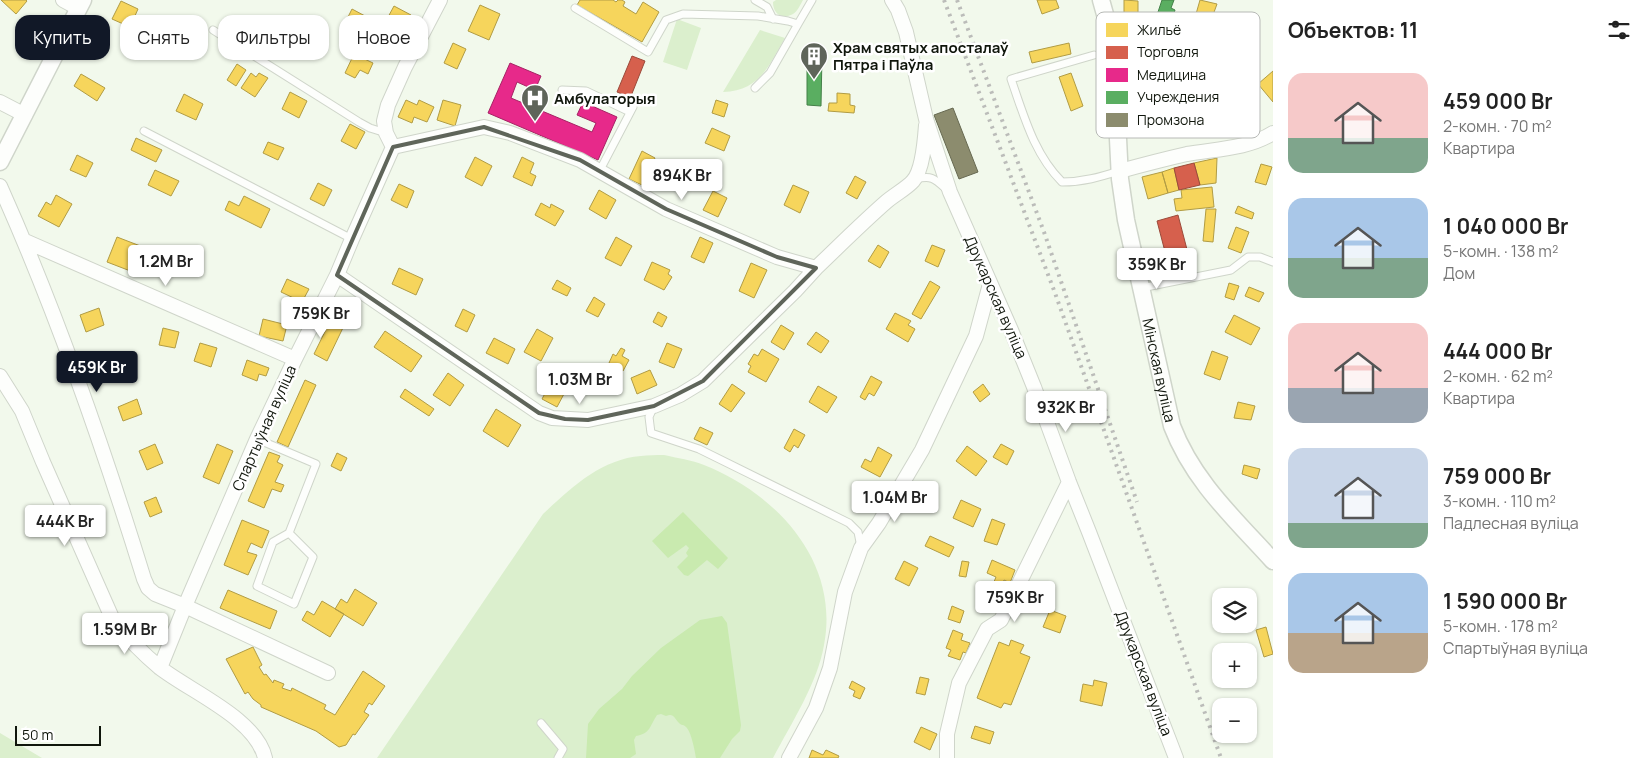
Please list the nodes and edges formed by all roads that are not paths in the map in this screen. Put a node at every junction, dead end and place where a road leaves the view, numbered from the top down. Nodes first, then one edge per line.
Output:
1 (63, 0) edge
2 (440, 0) edge
3 (755, 0) edge
4 (812, 0) edge
5 (892, 0) edge
6 (81, 4) edge
7 (575, 8) dead end
8 (773, 19) junction
9 (798, 24) junction
10 (213, 30) dead end
11 (1094, 55) dead end
12 (755, 88) dead end
13 (562, 90) dead end
14 (0, 102) edge
15 (25, 115) junction
16 (926, 119) junction
17 (144, 131) dead end
18 (386, 133) junction
19 (1273, 133) edge
20 (1118, 138) edge
21 (393, 147) junction
22 (0, 162) edge
23 (600, 170) junction
24 (1120, 171) junction
25 (914, 180) junction
26 (0, 186) edge
27 (950, 192) junction
28 (352, 239) junction
29 (25, 241) junction
30 (1273, 262) edge
31 (816, 268) junction
32 (337, 275) junction
33 (990, 284) junction
34 (1141, 288) junction
35 (295, 360) junction
36 (0, 376) edge
37 (654, 406) junction
38 (257, 439) junction
39 (1069, 482) junction
40 (289, 533) junction
41 (861, 548) junction
42 (1273, 561) edge
43 (185, 606) junction
44 (160, 668) junction
45 (328, 673) dead end
46 (541, 722) dead end
47 (265, 758) edge
48 (558, 758) edge
49 (789, 758) edge
50 (947, 758) edge
51 (1176, 758) edge

1 - 6 street
2 - 18 street
3 - 8 lane
4 - 9 lane
5 - 16 street, Друкарская вуліца
6 - 15 street
7 - 8 lane
8 - 9 lane
9 - 12 lane
10 - 18 lane
11 - 24 lane
13 - 23 lane
14 - 15 street
15 - 22 street
16 - 25 street
16 - 27 street, Друкарская вуліца
17 - 28 lane
18 - 21 street
19 - 24 street
20 - 24 street, Мінская вуліца
21 - 23 street
21 - 28 street, Спартыўная вуліца
23 - 31 street
24 - 34 street, Мінская вуліца
25 - 27 lane
25 - 31 street
26 - 29 street
27 - 33 street, Друкарская вуліца
28 - 32 street, Спартыўная вуліца
29 - 35 street
29 - 43 street
30 - 34 lane
31 - 37 street
32 - 35 street, Спартыўная вуліца
32 - 37 street
33 - 39 street, Друкарская вуліца
33 - 41 street
34 - 42 street, Мінская вуліца
35 - 38 street, Спартыўная вуліца
36 - 44 street
37 - 41 lane
38 - 40 lane
38 - 43 street, Спартыўная вуліца
39 - 50 street
39 - 51 street, Друкарская вуліца
40 - 40 lane
41 - 49 street
43 - 44 street, Спартыўная вуліца
43 - 45 street
44 - 47 street
46 - 48 lane

